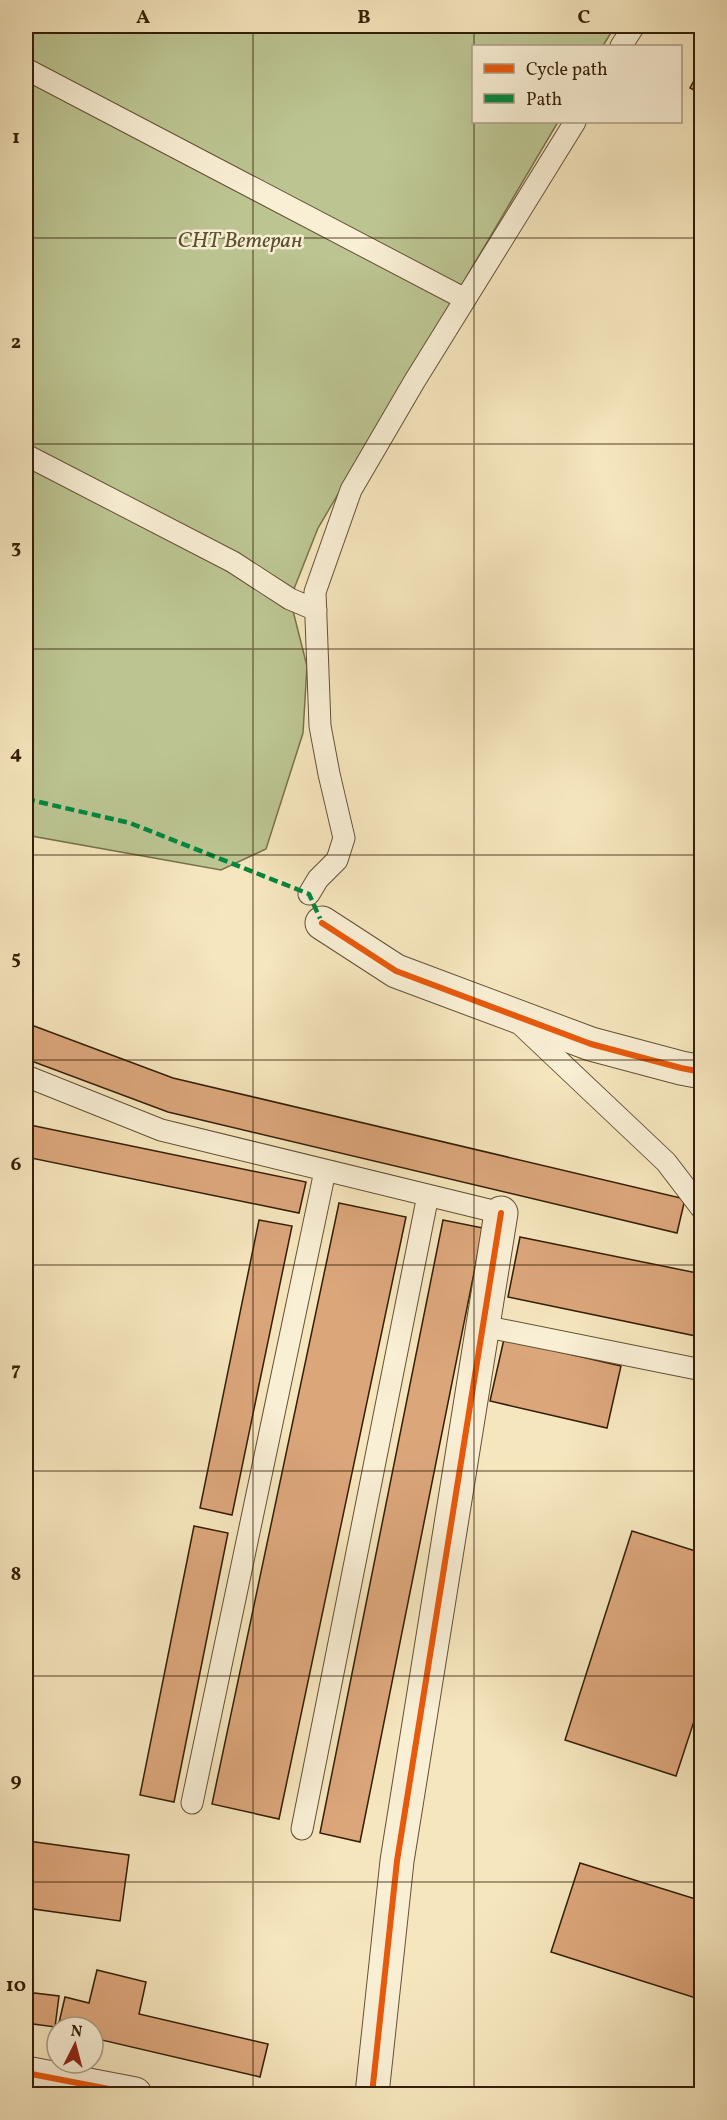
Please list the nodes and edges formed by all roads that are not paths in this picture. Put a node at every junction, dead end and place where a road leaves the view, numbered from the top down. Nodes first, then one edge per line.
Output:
1 (634, 26) edge
2 (622, 45) edge
3 (26, 69) edge
4 (574, 123) edge
5 (465, 299) junction
6 (26, 455) edge
7 (316, 610) junction
8 (315, 908) joint
9 (507, 1012) junction
10 (702, 1072) edge
11 (26, 1076) edge
12 (325, 1171) junction
13 (428, 1195) junction
14 (702, 1209) edge
15 (501, 1213) joint
16 (483, 1326) junction
17 (702, 1370) edge
18 (192, 1803) dead end
19 (302, 1829) dead end
20 (26, 2073) edge
21 (135, 2094) edge
22 (372, 2094) edge

1 - 2 lane
3 - 5 lane
4 - 5 lane
5 - 7 lane
6 - 7 lane
7 - 8 lane
8 - 9 street
9 - 10 street
9 - 14 lane
11 - 12 lane
12 - 13 lane
12 - 18 lane
13 - 15 lane
13 - 19 lane
15 - 16 street
16 - 17 lane
16 - 22 street
20 - 21 street

